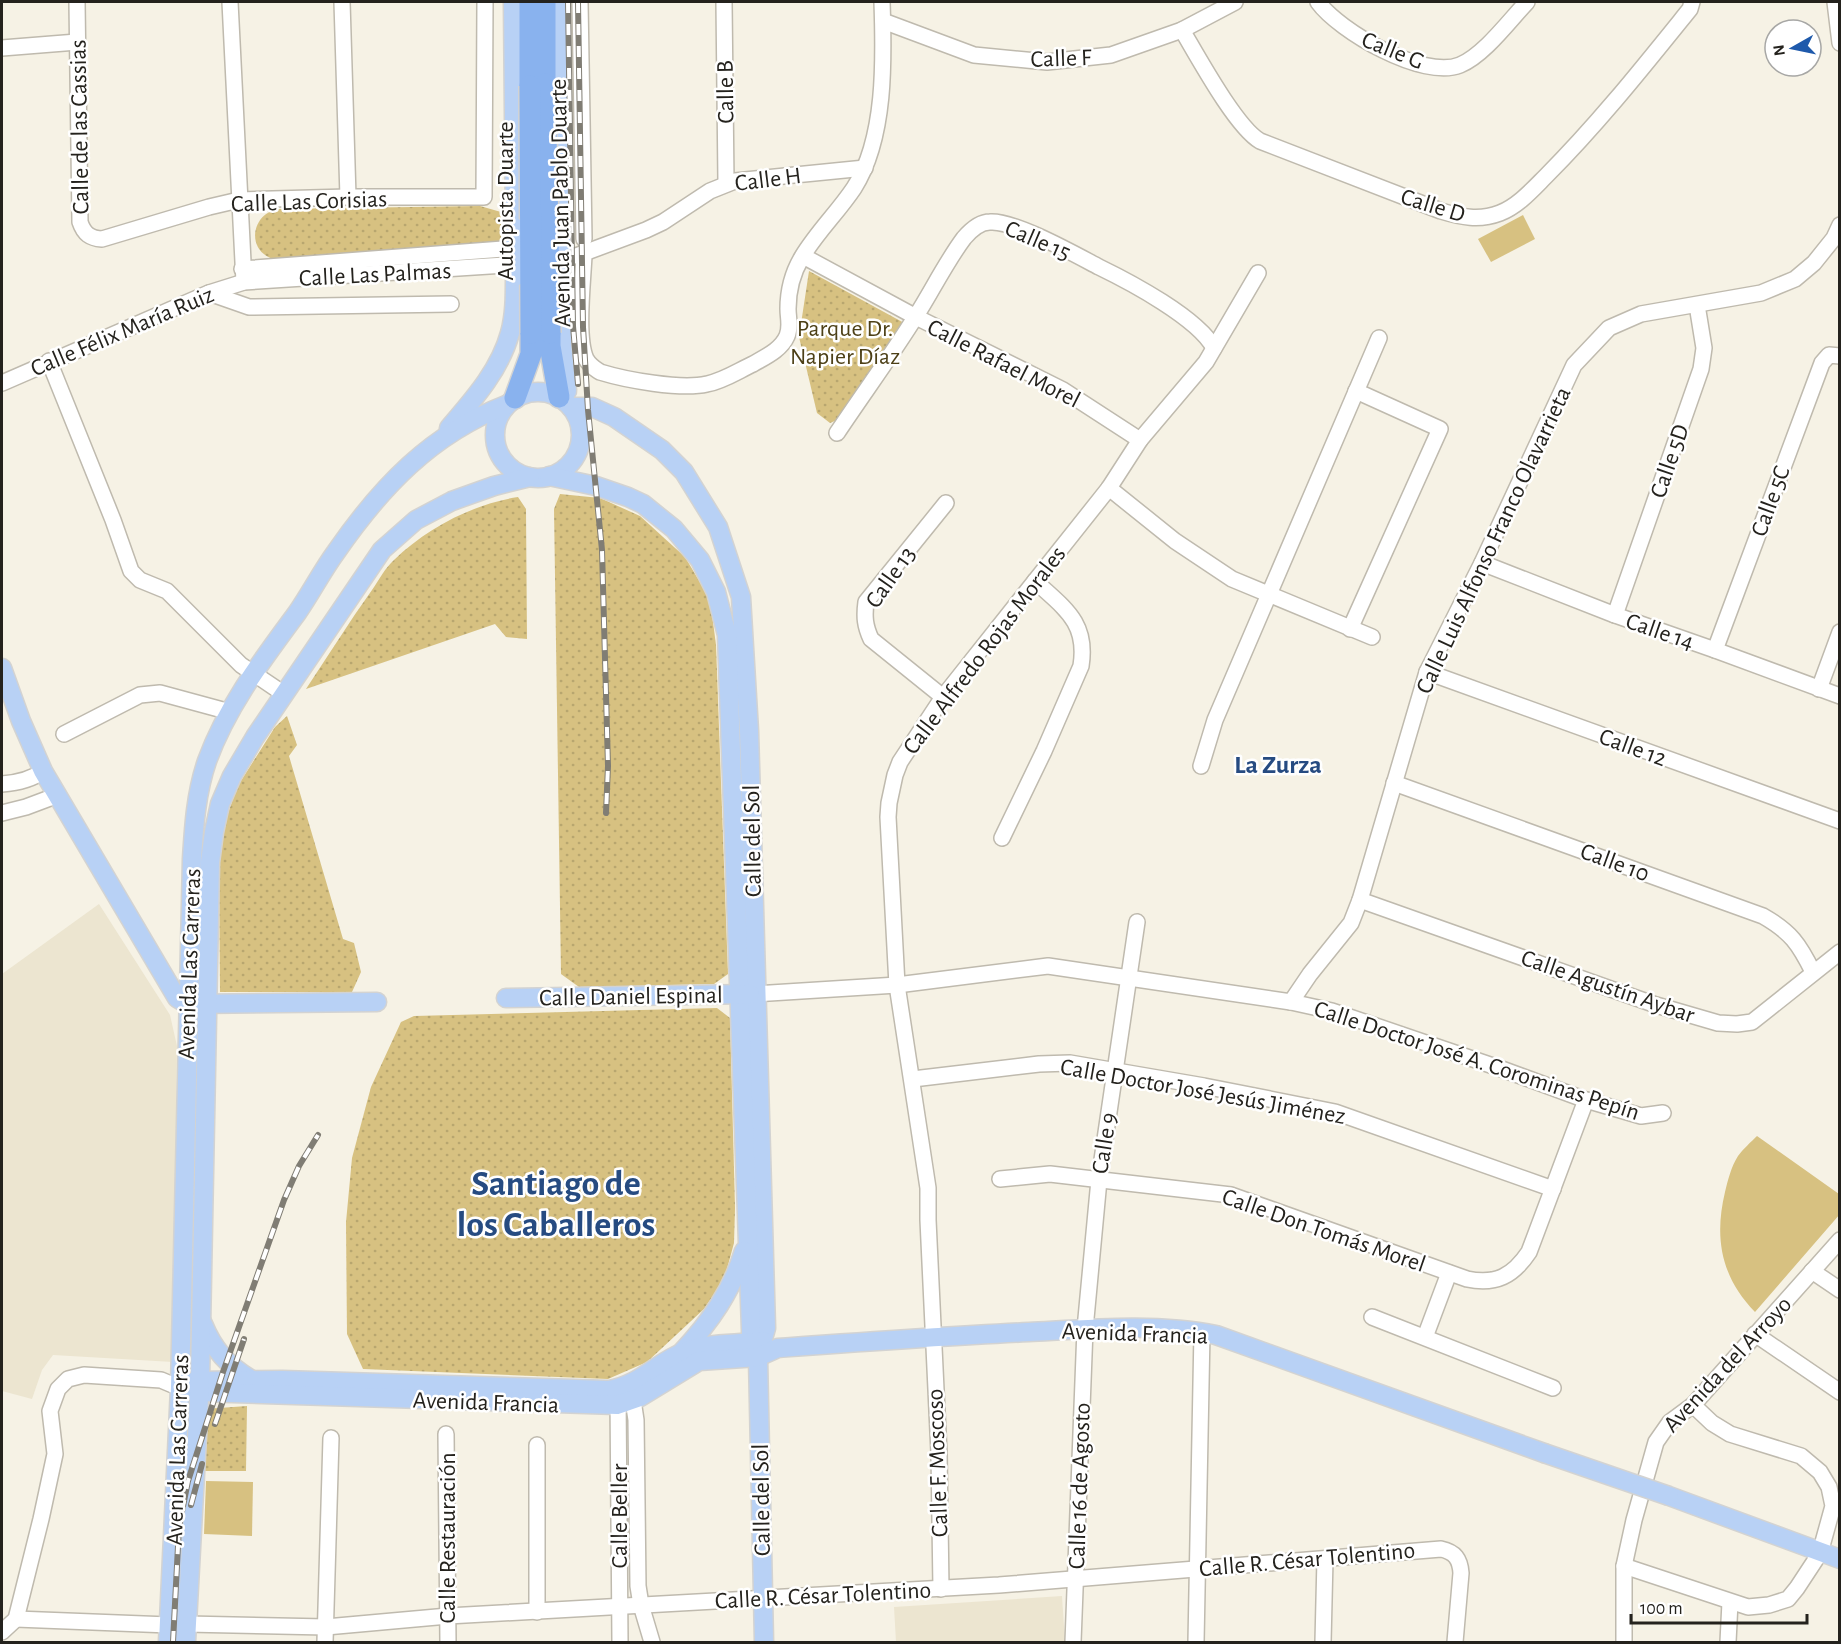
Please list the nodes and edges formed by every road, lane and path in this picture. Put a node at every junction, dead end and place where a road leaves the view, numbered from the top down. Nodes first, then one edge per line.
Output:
1 (77, 2) edge
2 (230, 2) edge
3 (342, 2) edge
4 (485, 2) edge
5 (513, 2) edge
6 (530, 2) edge
7 (545, 2) edge
8 (557, 2) edge
9 (580, 2) edge
10 (724, 2) edge
11 (882, 2) edge
12 (1235, 2) edge
13 (1318, 2) edge
14 (1527, 2) edge
15 (1692, 2) edge
16 (1835, 2) edge
17 (883, 21) junction
18 (1182, 30) junction
19 (77, 42) junction
20 (1839, 43) edge
21 (2, 48) edge
22 (865, 168) junction
23 (726, 183) junction
24 (348, 197) junction
25 (238, 200) junction
26 (1839, 225) edge
27 (573, 234) junction
28 (102, 239) joint
29 (614, 241) junction
30 (503, 249) dead end
31 (803, 256) junction
32 (510, 271) junction
33 (1258, 273) dead end
34 (243, 275) junction
35 (209, 292) junction
36 (451, 304) dead end
37 (1697, 304) junction
38 (916, 317) junction
39 (530, 333) junction
40 (1379, 338) dead end
41 (1214, 348) junction
42 (1837, 356) edge
43 (49, 361) junction
44 (2, 383) edge
45 (1356, 391) junction
46 (510, 402) junction
47 (566, 403) junction
48 (837, 434) dead end
49 (441, 438) junction
50 (1140, 440) junction
51 (549, 476) junction
52 (530, 477) junction
53 (1109, 488) junction
54 (946, 503) dead end
55 (1482, 563) junction
56 (1035, 581) junction
57 (1270, 594) junction
58 (1615, 615) junction
59 (1350, 629) junction
60 (1839, 632) edge
61 (1372, 637) dead end
62 (1715, 650) junction
63 (2, 668) edge
64 (1427, 672) junction
65 (253, 674) junction
66 (1819, 688) junction
67 (284, 694) junction
68 (1839, 696) edge
69 (943, 697) junction
70 (230, 712) junction
71 (740, 731) junction
72 (64, 734) dead end
73 (1201, 766) dead end
74 (43, 771) junction
75 (1394, 783) junction
76 (2, 784) edge
77 (58, 795) junction
78 (2, 813) edge
79 (1839, 821) edge
80 (1002, 838) dead end
81 (1360, 900) junction
82 (1137, 922) dead end
83 (1839, 952) edge
84 (1813, 972) junction
85 (1129, 977) junction
86 (897, 985) junction
87 (747, 994) junction
88 (506, 998) dead end
89 (377, 1002) dead end
90 (1290, 1002) junction
91 (207, 1003) junction
92 (187, 1004) junction
93 (1115, 1072) junction
94 (913, 1079) junction
95 (1586, 1100) junction
96 (1663, 1113) dead end
97 (1000, 1179) dead end
98 (1098, 1180) junction
99 (1553, 1189) junction
100 (749, 1235) junction
101 (1839, 1240) edge
102 (1812, 1271) junction
103 (1449, 1273) junction
104 (1839, 1290) edge
105 (1372, 1317) dead end
106 (202, 1321) junction
107 (1085, 1329) junction
108 (1202, 1332) junction
109 (1755, 1334) junction
110 (933, 1337) junction
111 (1425, 1337) junction
112 (763, 1347) junction
113 (682, 1352) junction
114 (252, 1380) junction
115 (180, 1384) junction
116 (200, 1386) junction
117 (1553, 1388) dead end
118 (1839, 1392) edge
119 (623, 1395) junction
120 (1693, 1406) junction
121 (446, 1434) dead end
122 (331, 1438) dead end
123 (537, 1445) dead end
124 (1820, 1552) junction
125 (1324, 1559) junction
126 (1839, 1559) edge
127 (1624, 1566) junction
128 (1198, 1568) junction
129 (1075, 1578) junction
130 (941, 1589) junction
131 (763, 1599) junction
132 (1730, 1602) junction
133 (641, 1605) junction
134 (619, 1606) junction
135 (537, 1612) junction
136 (448, 1616) junction
137 (16, 1619) junction
138 (326, 1626) junction
139 (174, 1630) edge
140 (2, 1632) edge
141 (186, 1642) edge
142 (325, 1642) edge
143 (448, 1642) edge
144 (620, 1642) edge
145 (652, 1642) edge
146 (764, 1642) edge
147 (1073, 1642) edge
148 (1196, 1642) edge
149 (1323, 1642) edge
150 (1455, 1642) edge
151 (1624, 1642) edge
152 (1728, 1642) edge

1 - 19 street, Calle de las Cassias
2 - 25 street
3 - 24 street
4 - 24 street, Calle Las Corisias
5 - 32 main road, Avenida Juan Pablo Duarte, bridge
6 - 39 highway, Autopista Duarte, bridge
7 - 39 highway, Autopista Duarte, bridge
8 - 27 main road, Avenida Juan Pablo Duarte
9 - 27 street
10 - 23 street, Calle B
11 - 17 street
12 - 18 street, Calle F
13 - 14 street, Calle G
15 - 18 street, Calle D
16 - 20 street
17 - 18 street, Calle F
17 - 22 street
19 - 21 street
19 - 28 street, Calle de las Cassias
22 - 23 street, Calle H
22 - 31 street
23 - 29 street, Calle H
24 - 25 street, Calle Las Corisias
25 - 28 street, Calle Las Corisias
25 - 34 street
26 - 37 street, Calle Luis Alfonso Franco Olavarrieta
27 - 29 street
27 - 47 main road, Avenida Juan Pablo Duarte, bridge
29 - 31 street
30 - 34 street, Calle Las Palmas
31 - 38 street, Calle Rafael Morel
32 - 34 street, Calle Las Palmas
32 - 39 main road, Avenida Juan Pablo Duarte
33 - 41 street, Calle Alfredo Rojas Morales
34 - 35 street, Calle Félix María Ruiz
35 - 36 street
35 - 43 street, Calle Félix María Ruiz
37 - 55 street, Calle Luis Alfonso Franco Olavarrieta
37 - 58 street, Calle 5D
38 - 41 street, Calle 15
38 - 48 street, Calle 15
38 - 50 street, Calle Rafael Morel
39 - 46 highway, Autopista Duarte
39 - 47 highway, Autopista Duarte
39 - 49 main road, Avenida Juan Pablo Duarte
40 - 45 street
41 - 50 street, Calle Alfredo Rojas Morales
42 - 62 street, Calle 5C
43 - 44 street, Calle Félix María Ruiz
43 - 65 street
45 - 57 street
45 - 59 street
46 - 47 main road
46 - 49 main road, Avenida Las Carreras
46 - 52 main road
47 - 51 main road
47 - 71 main road, Calle del Sol
49 - 65 main road, Avenida Las Carreras
50 - 53 street, Calle Alfredo Rojas Morales
51 - 52 main road
51 - 71 main road, Calle del Sol
52 - 67 main road, Avenida Las Carreras
53 - 56 street, Calle Alfredo Rojas Morales
53 - 57 street
54 - 69 street, Calle 13
55 - 58 street, Calle 14
55 - 64 street, Calle Luis Alfonso Franco Olavarrieta
56 - 69 street, Calle Alfredo Rojas Morales
56 - 80 street
57 - 59 street
57 - 73 street
58 - 62 street, Calle 14
59 - 61 street
60 - 66 street
62 - 66 street, Calle 14
63 - 74 main road
64 - 75 street, Calle Luis Alfonso Franco Olavarrieta
64 - 79 street, Calle 12
65 - 67 street
65 - 70 main road, Avenida Las Carreras
66 - 68 street, Calle 14
67 - 91 main road, Avenida Las Carreras
69 - 86 street, Calle Alfredo Rojas Morales
70 - 72 street
70 - 92 main road, Avenida Las Carreras
71 - 87 main road, Calle del Sol
74 - 76 street
74 - 77 main road
75 - 81 street, Calle Luis Alfonso Franco Olavarrieta
75 - 84 street, Calle 10
77 - 78 street
77 - 92 main road
81 - 84 street, Calle Agustín Aybar
81 - 90 street, Calle Luis Alfonso Franco Olavarrieta
82 - 85 street, Calle 9
83 - 84 street, Calle Agustín Aybar
85 - 86 street, Calle Doctor José A. Corominas Pepín
85 - 90 street, Calle Doctor José A. Corominas Pepín
85 - 93 street, Calle 9
86 - 87 street, Calle Doctor José A. Corominas Pepín
86 - 94 street, Calle Alfredo Rojas Morales
87 - 88 main road, Calle Daniel Espinal
87 - 100 main road, Calle del Sol
87 - 112 main road, Calle del Sol
89 - 91 main road
90 - 95 street, Calle Doctor José A. Corominas Pepín
91 - 92 main road
91 - 106 main road, Avenida Las Carreras
92 - 115 main road, Avenida Las Carreras
93 - 94 street, Calle Doctor José Jesús Jiménez
93 - 98 street, Calle 9
93 - 99 street, Calle Doctor José Jesús Jiménez
94 - 110 street, Calle Alfredo Rojas Morales
95 - 96 street, Calle Doctor José A. Corominas Pepín
95 - 99 street
97 - 98 street, Calle Don Tomás Morel
98 - 103 street, Calle Don Tomás Morel
98 - 107 street, Calle 9
99 - 103 street, Calle Don Tomás Morel
100 - 112 main road, Calle del Sol
100 - 113 main road
101 - 102 street, Avenida del Arroyo
102 - 104 street
102 - 109 street, Avenida del Arroyo
103 - 111 street
105 - 111 street
106 - 114 main road
106 - 116 main road, Avenida Las Carreras
107 - 108 main road, Avenida Francia
107 - 110 main road, Avenida Francia
107 - 129 street, Calle 16 de Agosto
108 - 124 main road, Avenida Francia, bridge
108 - 128 street
109 - 118 street
109 - 120 street, Avenida del Arroyo
110 - 112 main road, Avenida Francia
110 - 130 street, Calle F. Moscoso
111 - 117 street
112 - 113 main road, Avenida Francia
112 - 119 main road, Avenida Francia
112 - 131 main road, Calle del Sol
113 - 119 main road, Avenida Francia
114 - 116 main road, Avenida Francia
114 - 119 main road, Avenida Francia
115 - 116 main road, Avenida Francia
115 - 137 street
115 - 139 main road, Avenida Las Carreras
116 - 119 main road, Avenida Francia
116 - 139 main road, Avenida Las Carreras
119 - 133 street
119 - 134 street, Calle Beller
120 - 124 street
120 - 127 street, Avenida del Arroyo
121 - 136 street, Calle Restauración
122 - 138 street
123 - 135 street
124 - 126 main road
124 - 132 street
125 - 128 street, Calle R. César Tolentino
125 - 149 street
125 - 150 street, Calle R. César Tolentino
127 - 132 street
127 - 151 street, Avenida del Arroyo
128 - 129 street, Calle R. César Tolentino
128 - 148 street
129 - 130 street, Calle R. César Tolentino
129 - 147 street, Calle 16 de Agosto
130 - 131 street, Calle R. César Tolentino
131 - 133 street, Calle R. César Tolentino
131 - 146 main road, Calle del Sol
132 - 152 street
133 - 134 street, Calle R. César Tolentino
133 - 145 street
134 - 135 street, Calle R. César Tolentino
134 - 144 street, Calle Beller
135 - 136 street, Calle R. César Tolentino
136 - 138 street, Calle R. César Tolentino
136 - 143 street, Calle Restauración
137 - 139 street, Calle R. César Tolentino
137 - 140 street
138 - 139 street, Calle R. César Tolentino
138 - 142 street
139 - 141 main road, Avenida Las Carreras

